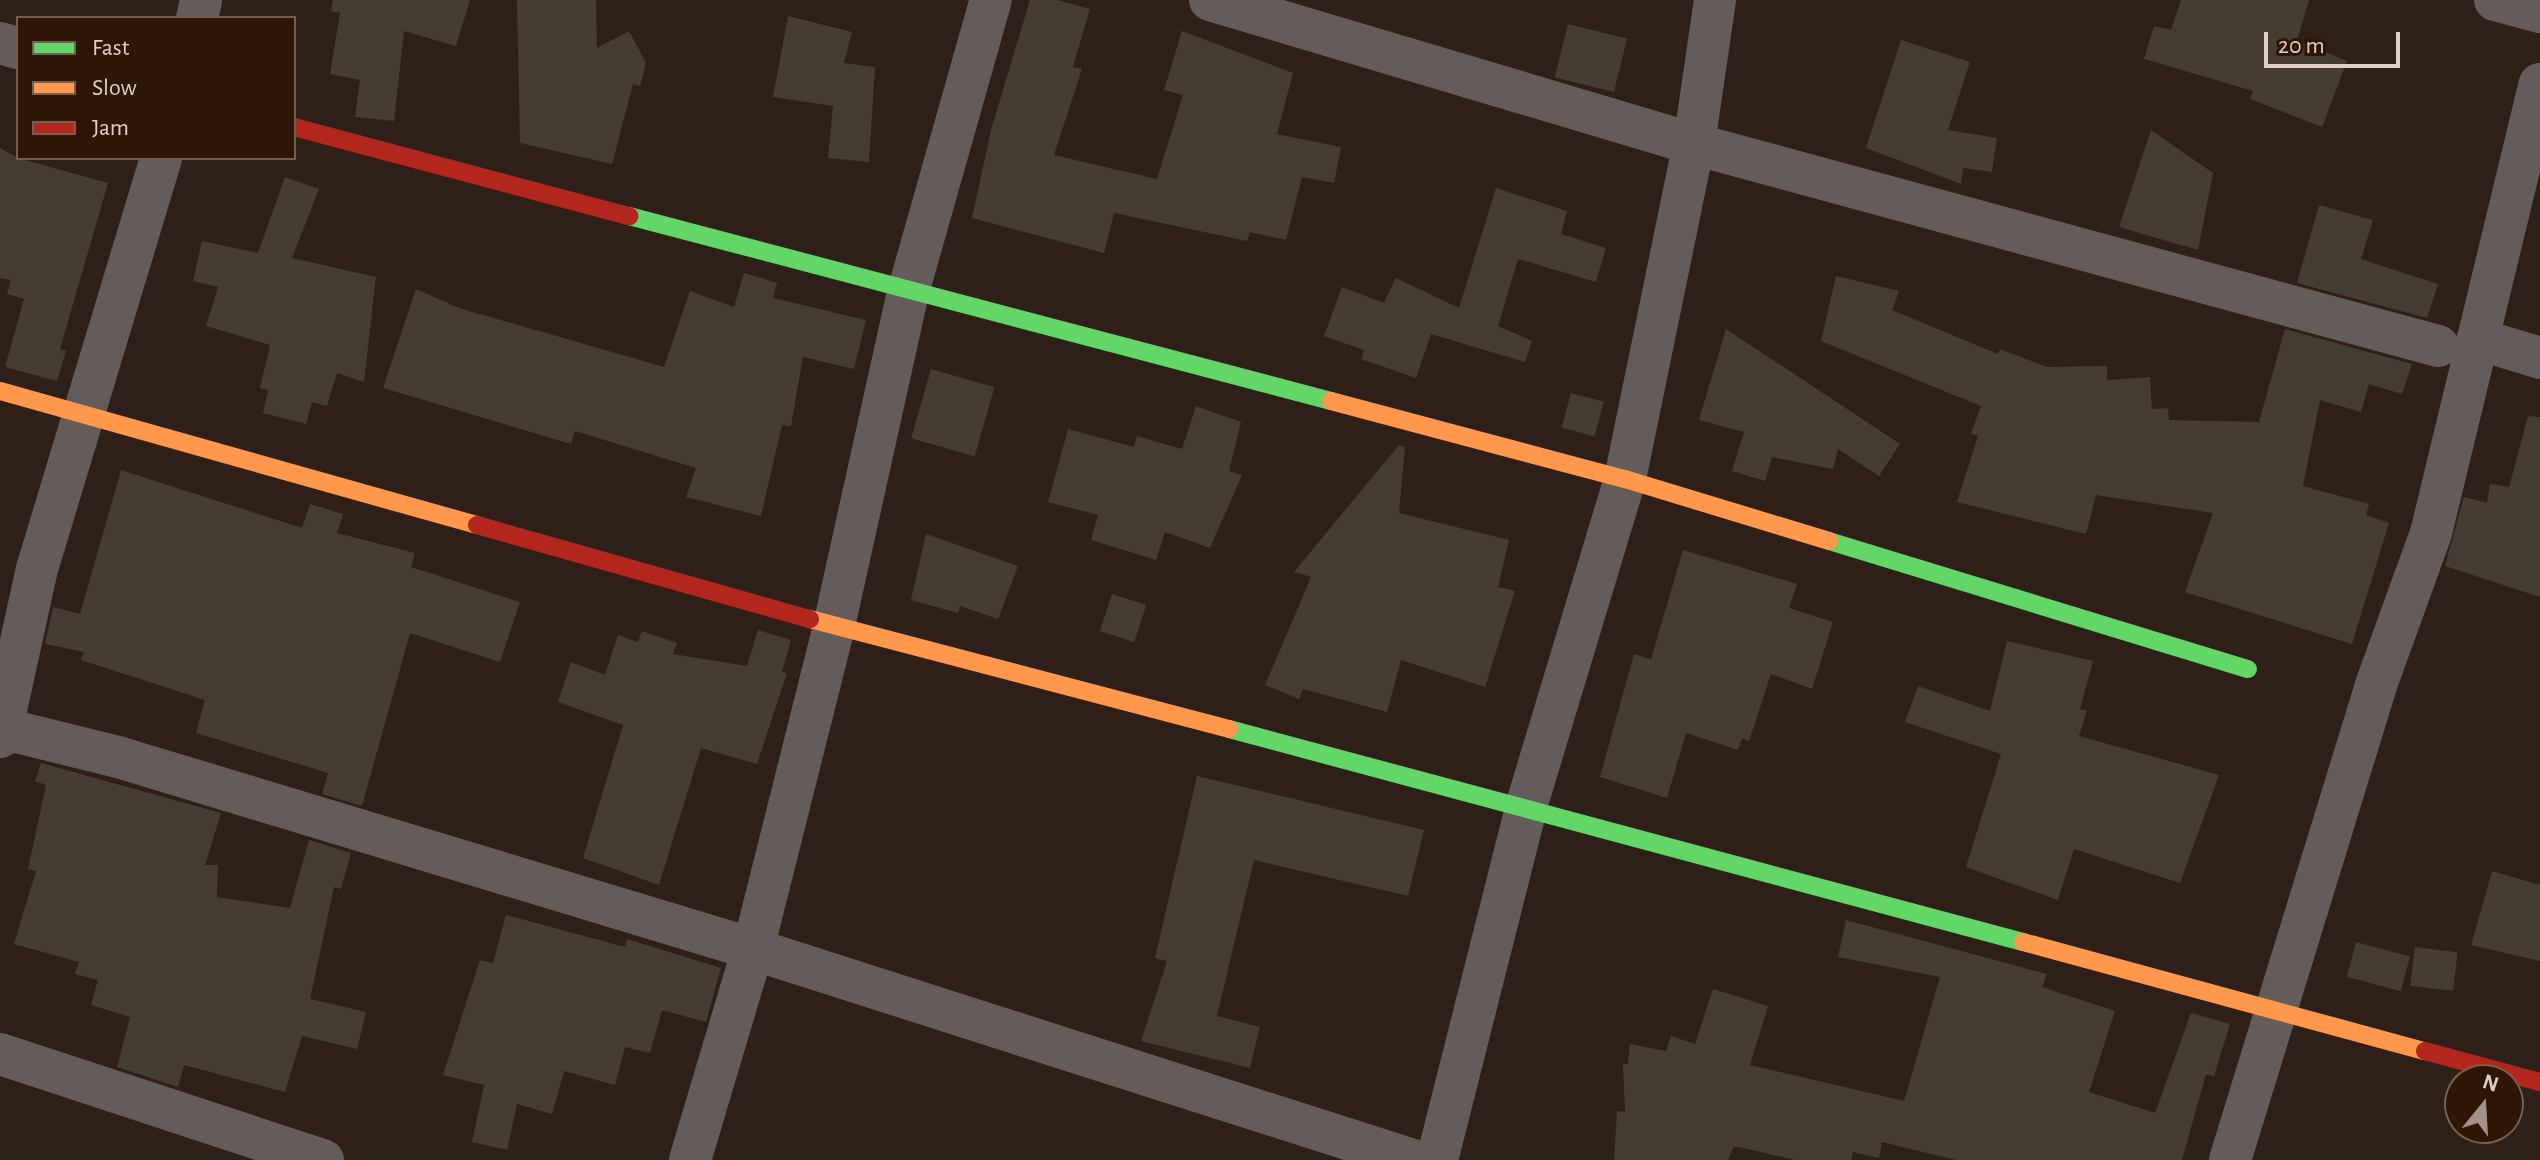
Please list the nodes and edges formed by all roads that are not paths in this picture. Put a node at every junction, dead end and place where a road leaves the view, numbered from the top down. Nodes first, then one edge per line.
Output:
1 (991, 0) edge
2 (1210, 0) edge
3 (1715, 0) edge
4 (2495, 0) edge
5 (2540, 12) edge
6 (2540, 84) edge
7 (296, 128) edge
8 (1694, 144) junction
9 (160, 160) edge
10 (909, 289) junction
11 (2458, 343) junction
12 (2540, 358) edge
13 (0, 391) edge
14 (84, 417) junction
15 (1625, 479) junction
16 (834, 626) junction
17 (2248, 669) dead end
18 (1, 731) edge
19 (1526, 807) junction
20 (753, 949) junction
21 (0, 1054) edge
22 (2540, 1082) edge
23 (323, 1160) edge
24 (690, 1160) edge
25 (1413, 1160) edge
26 (1437, 1160) edge
27 (2230, 1160) edge

1 - 10 street
2 - 8 street
3 - 8 street
4 - 5 street
6 - 11 street
7 - 10 street
8 - 11 street
8 - 15 street
9 - 14 street
10 - 15 street
10 - 16 street
11 - 12 street
11 - 27 street
13 - 14 street
14 - 16 street
14 - 18 street
15 - 17 street
15 - 19 street
16 - 19 street
16 - 20 street
18 - 20 street
19 - 22 street
19 - 26 street
20 - 24 street
20 - 25 street
21 - 23 street

